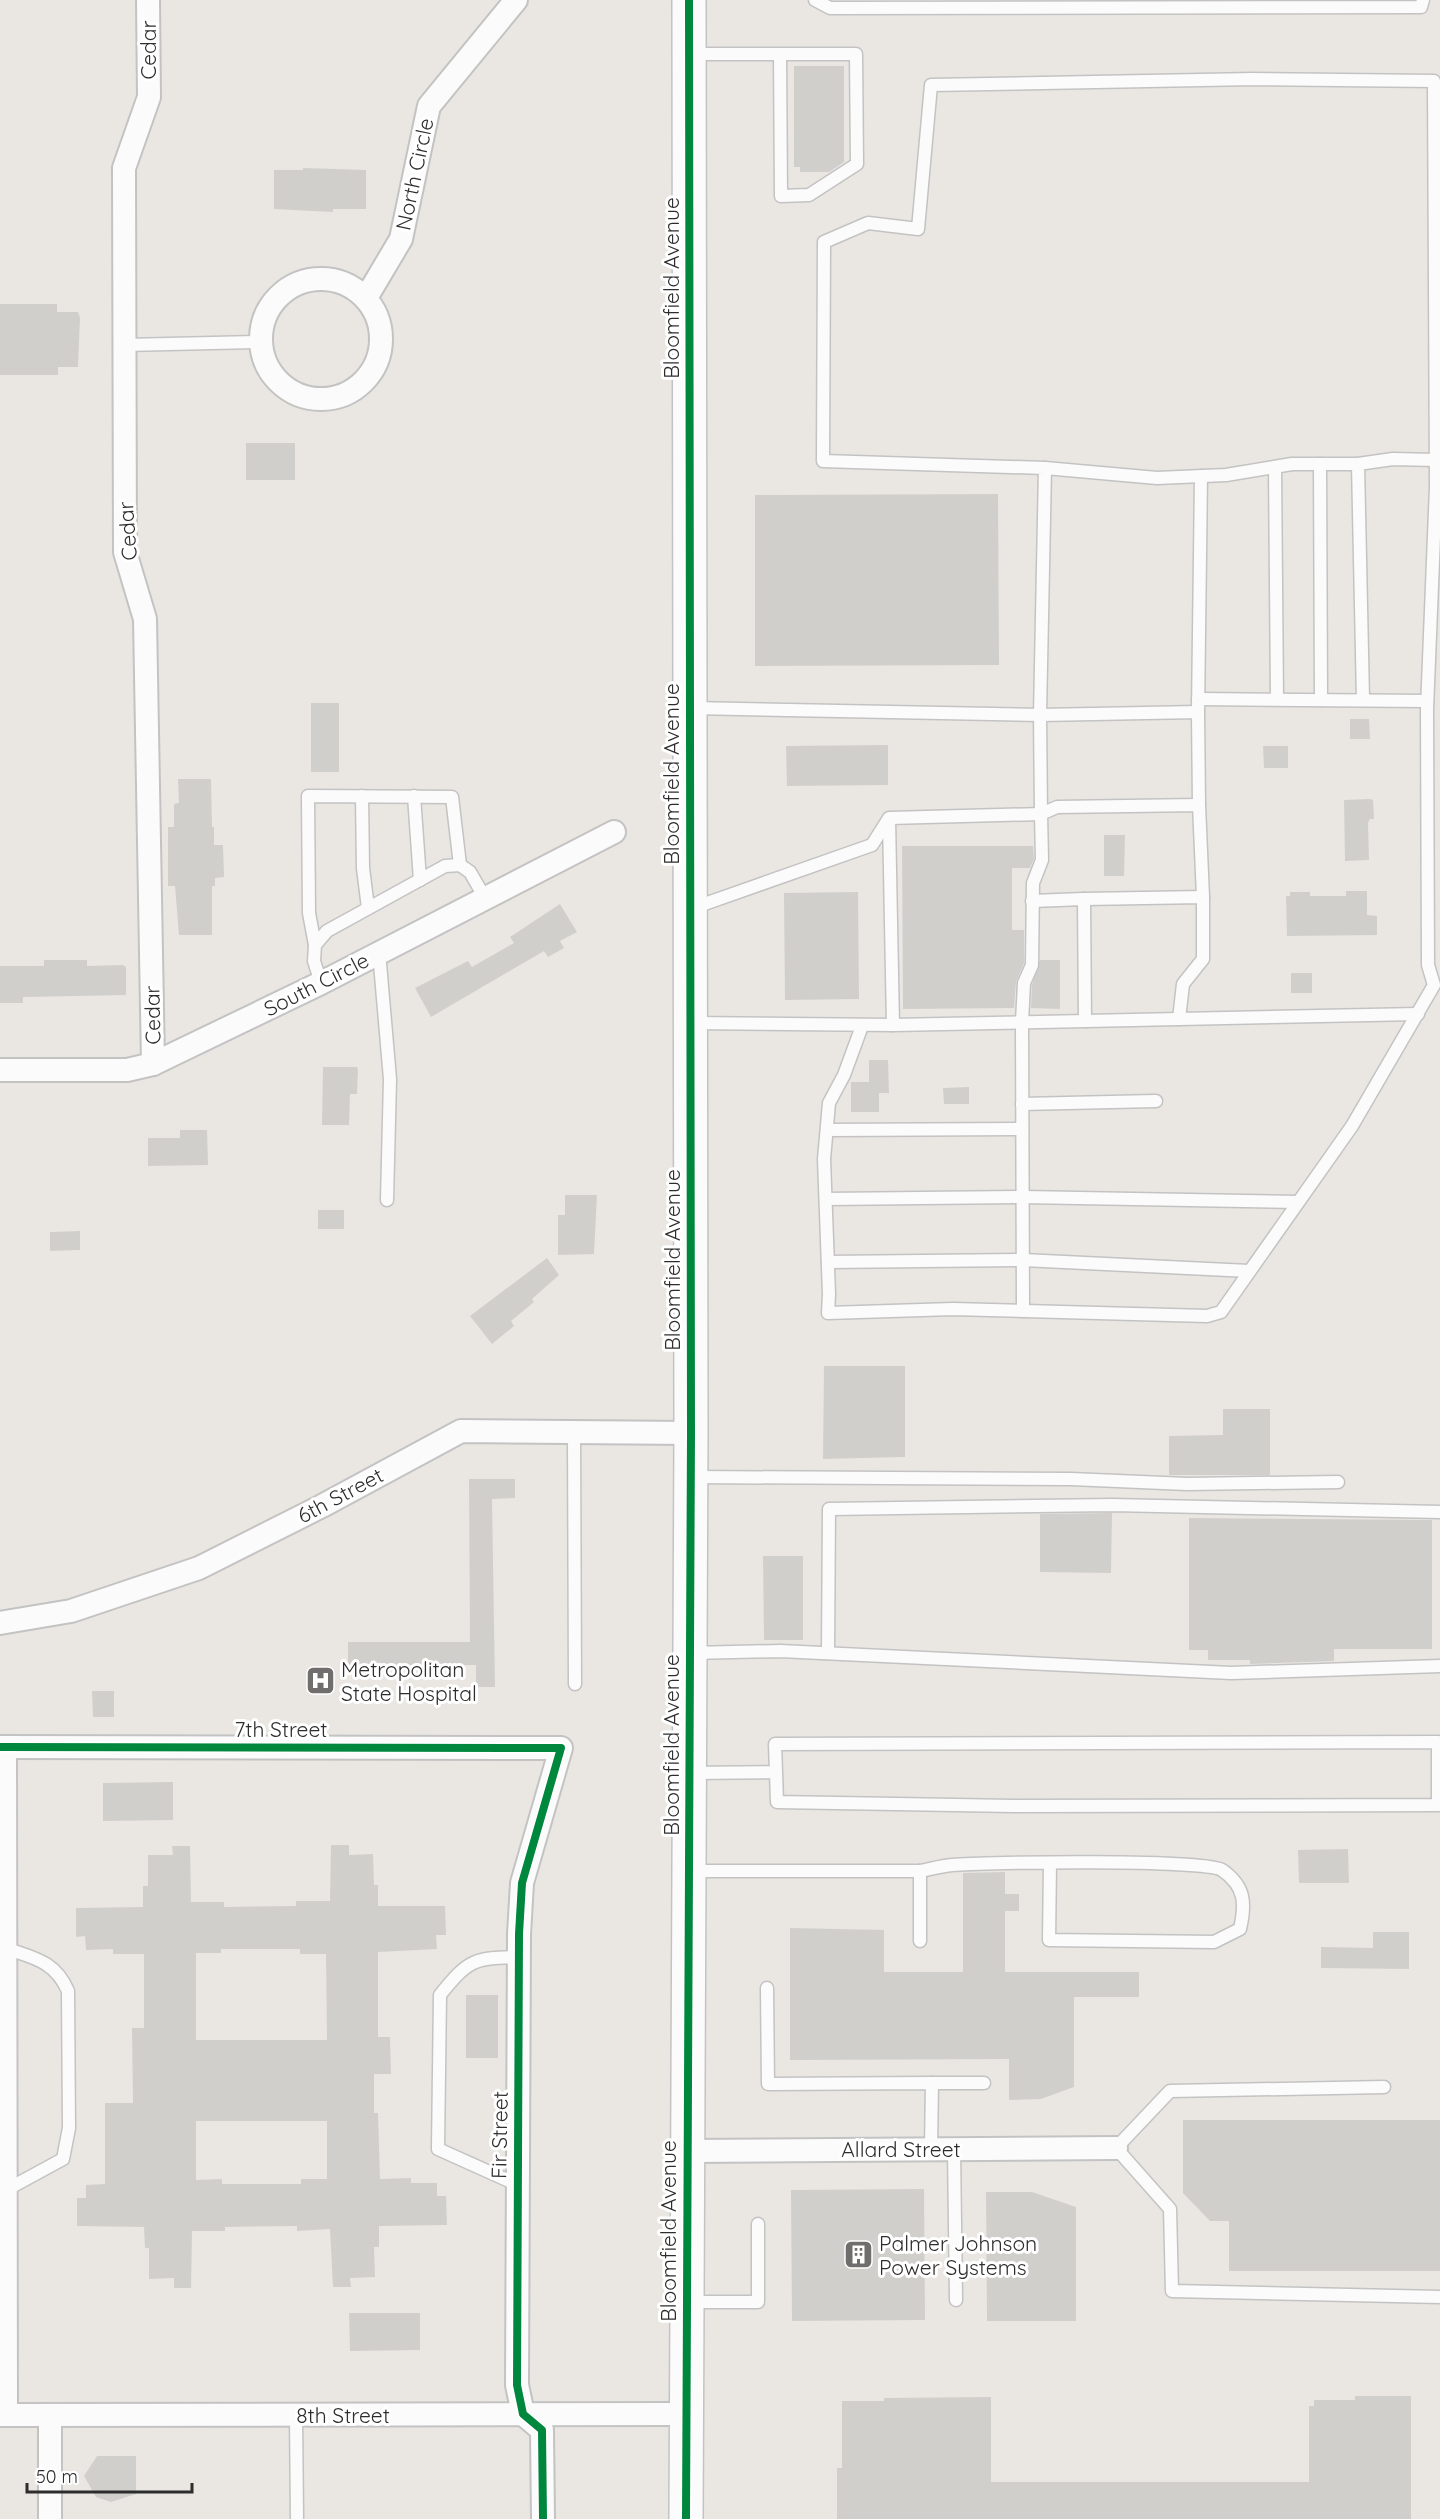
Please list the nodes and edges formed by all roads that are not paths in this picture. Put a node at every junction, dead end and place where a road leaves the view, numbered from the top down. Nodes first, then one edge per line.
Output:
1 (148, 0) edge
2 (516, 0) edge
3 (689, 0) edge
4 (815, 0) edge
5 (1423, 0) edge
6 (689, 54) junction
7 (780, 54) junction
8 (366, 298) junction
9 (260, 342) junction
10 (125, 345) junction
11 (1436, 459) junction
12 (1320, 464) junction
13 (1358, 464) junction
14 (1045, 468) junction
15 (1275, 468) junction
16 (1201, 476) junction
17 (1277, 699) junction
18 (1321, 700) junction
19 (1363, 700) junction
20 (1427, 700) junction
21 (1198, 705) junction
22 (689, 707) junction
23 (1040, 715) junction
24 (362, 796) junction
25 (414, 796) junction
26 (1198, 805) junction
27 (1041, 814) junction
28 (889, 818) junction
29 (614, 832) dead end
30 (460, 865) junction
31 (420, 879) junction
32 (1203, 897) junction
33 (485, 898) junction
34 (1084, 899) junction
35 (1032, 901) junction
36 (368, 908) junction
37 (689, 910) junction
38 (315, 945) junction
39 (379, 952) junction
40 (321, 982) junction
41 (1418, 1014) junction
42 (1179, 1019) junction
43 (1085, 1021) junction
44 (1022, 1022) junction
45 (690, 1023) junction
46 (893, 1025) junction
47 (862, 1026) junction
48 (153, 1064) junction
49 (0, 1070) edge
50 (1156, 1101) dead end
51 (1022, 1104) junction
52 (1022, 1129) junction
53 (827, 1130) junction
54 (1023, 1197) junction
55 (826, 1199) junction
56 (387, 1200) dead end
57 (1298, 1202) junction
58 (1023, 1260) junction
59 (828, 1262) junction
60 (1249, 1271) junction
61 (1023, 1311) junction
62 (574, 1432) junction
63 (691, 1433) junction
64 (690, 1477) junction
65 (1338, 1482) dead end
66 (1440, 1512) edge
67 (0, 1623) edge
68 (689, 1653) junction
69 (828, 1653) junction
70 (1440, 1666) edge
71 (575, 1684) dead end
72 (2, 1747) edge
73 (561, 1748) joint
74 (776, 1772) junction
75 (689, 1773) junction
76 (1050, 1864) junction
77 (688, 1871) junction
78 (920, 1871) junction
79 (920, 1941) dead end
80 (3, 1948) edge
81 (519, 1957) junction
82 (767, 1988) dead end
83 (932, 2083) junction
84 (984, 2083) dead end
85 (1384, 2087) dead end
86 (1116, 2148) junction
87 (931, 2149) junction
88 (954, 2149) junction
89 (687, 2151) junction
90 (516, 2184) junction
91 (3, 2189) edge
92 (758, 2224) dead end
93 (1440, 2297) edge
94 (956, 2300) dead end
95 (686, 2302) junction
96 (523, 2414) junction
97 (686, 2414) junction
98 (3, 2415) edge
99 (50, 2415) junction
100 (296, 2415) junction
101 (50, 2519) edge
102 (297, 2519) edge
103 (543, 2519) edge
104 (686, 2519) edge

1 - 10 street, Cedar
2 - 8 street, North Circle
3 - 6 main road, Bloomfield Avenue
4 - 5 lane
6 - 7 lane
6 - 22 main road, Bloomfield Avenue
7 - 7 lane
8 - 9 street
8 - 9 street
9 - 10 lane
10 - 48 street, Cedar
11 - 13 lane
11 - 14 lane
11 - 20 lane
12 - 13 lane
12 - 15 lane
12 - 18 lane
13 - 19 lane
14 - 16 lane
14 - 23 lane
15 - 16 lane
15 - 17 lane
16 - 21 lane
17 - 18 lane
17 - 21 lane
18 - 19 lane
19 - 20 lane
20 - 41 lane
21 - 23 lane
21 - 26 lane
22 - 23 lane
22 - 37 main road, Bloomfield Avenue
23 - 27 lane
24 - 25 lane
24 - 36 lane
24 - 38 lane
25 - 30 lane
25 - 31 lane
26 - 27 lane
26 - 32 lane
27 - 28 lane
27 - 35 lane
28 - 37 lane
28 - 46 lane
29 - 33 street, South Circle
30 - 31 lane
30 - 33 lane
31 - 36 lane
32 - 34 lane
32 - 42 lane
33 - 39 street, South Circle
34 - 35 lane
34 - 43 lane
35 - 44 lane
36 - 38 lane
37 - 45 main road, Bloomfield Avenue
38 - 40 lane
39 - 40 street, South Circle
39 - 56 lane
40 - 48 street, South Circle
41 - 42 lane
41 - 57 lane
42 - 43 lane
43 - 44 lane
44 - 46 lane
44 - 51 lane
45 - 47 lane
45 - 63 main road, Bloomfield Avenue
46 - 47 lane
47 - 53 lane
48 - 49 street, South Circle
50 - 51 lane
51 - 52 lane
52 - 53 lane
52 - 54 lane
53 - 55 lane
54 - 55 lane
54 - 57 lane
54 - 58 lane
55 - 59 lane
57 - 60 lane
58 - 59 lane
58 - 60 lane
58 - 61 lane
59 - 61 lane
60 - 61 lane
62 - 63 street, 6th Street
62 - 67 street, 6th Street
62 - 71 lane
63 - 64 main road, Bloomfield Avenue
64 - 65 lane
64 - 68 main road, Bloomfield Avenue
66 - 69 lane
68 - 69 lane
68 - 75 main road, Bloomfield Avenue
69 - 70 lane
72 - 73 street, 7th Street
72 - 80 street
73 - 81 street, Fir Street
74 - 74 lane
74 - 75 lane
75 - 77 main road, Bloomfield Avenue
76 - 76 lane
76 - 78 lane
77 - 78 lane
77 - 89 main road, Bloomfield Avenue
78 - 79 lane
80 - 91 street
80 - 91 lane
81 - 90 street, Fir Street
81 - 90 lane
82 - 83 lane
83 - 84 lane
83 - 87 lane
85 - 86 lane
86 - 88 street, Allard Street
86 - 93 lane
87 - 88 street, Allard Street
87 - 89 street, Allard Street
88 - 94 lane
89 - 95 main road, Bloomfield Avenue
90 - 96 street, Fir Street
91 - 98 street
92 - 95 lane
95 - 97 main road, Bloomfield Avenue
96 - 97 street, 8th Street
96 - 100 street, 8th Street
96 - 103 street
97 - 104 main road, Bloomfield Avenue
98 - 99 street, 8th Street
99 - 100 street, 8th Street
99 - 101 street
100 - 102 lane

